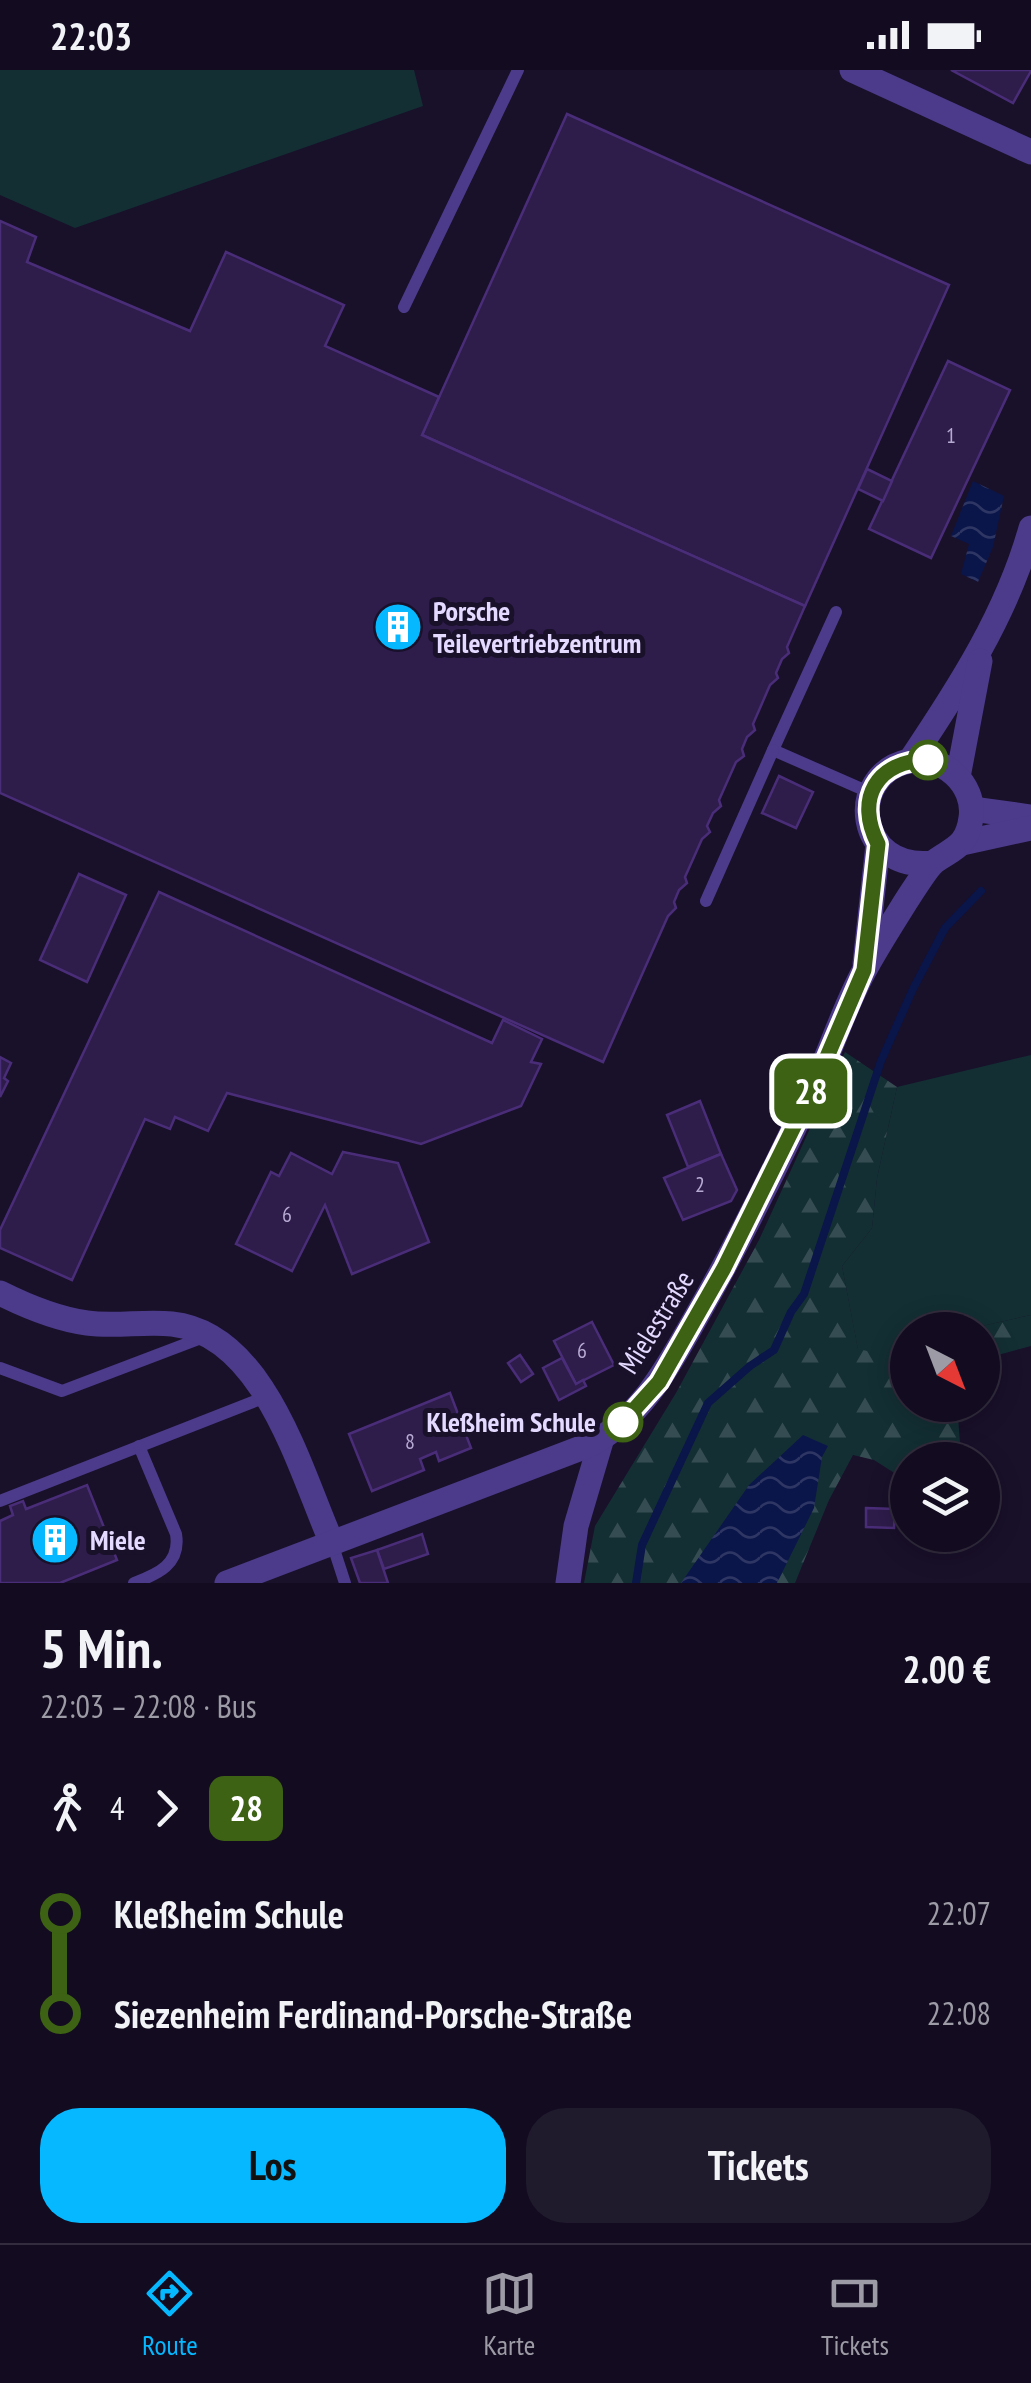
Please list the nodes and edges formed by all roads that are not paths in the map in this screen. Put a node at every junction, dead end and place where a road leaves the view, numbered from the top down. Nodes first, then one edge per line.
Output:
1 (518, 70) edge
2 (856, 71) edge
3 (1031, 152) edge
4 (404, 306) dead end
5 (1031, 528) edge
6 (836, 612) dead end
7 (982, 646) junction
8 (773, 750) junction
9 (910, 761) junction
10 (958, 777) junction
11 (870, 793) junction
12 (972, 809) junction
13 (1031, 817) edge
14 (1031, 828) edge
15 (962, 843) junction
16 (878, 844) junction
17 (934, 863) junction
18 (706, 901) dead end
19 (864, 970) junction
20 (0, 1293) edge
21 (209, 1335) junction
22 (0, 1368) edge
23 (268, 1396) junction
24 (602, 1438) junction
25 (139, 1446) junction
26 (0, 1501) edge
27 (332, 1544) junction
28 (134, 1583) edge
29 (227, 1583) edge
30 (344, 1583) edge
31 (568, 1583) edge

1 - 4 lane
2 - 3 street
5 - 7 street
6 - 8 lane
7 - 9 street
7 - 10 street
8 - 11 lane
8 - 18 lane
9 - 10 street
9 - 11 street
10 - 12 street
11 - 16 street, Mielestraße
12 - 13 street
12 - 15 street
14 - 15 street
15 - 17 street, Mielestraße
16 - 17 street
16 - 19 street, Mielestraße
17 - 19 street, Mielestraße
19 - 24 street, Mielestraße
20 - 21 street
21 - 22 lane
21 - 23 street
23 - 25 lane
23 - 27 street
24 - 27 street, Mielestraße
24 - 31 street
25 - 26 lane
25 - 28 lane
27 - 29 street, Mielestraße
27 - 30 lane

